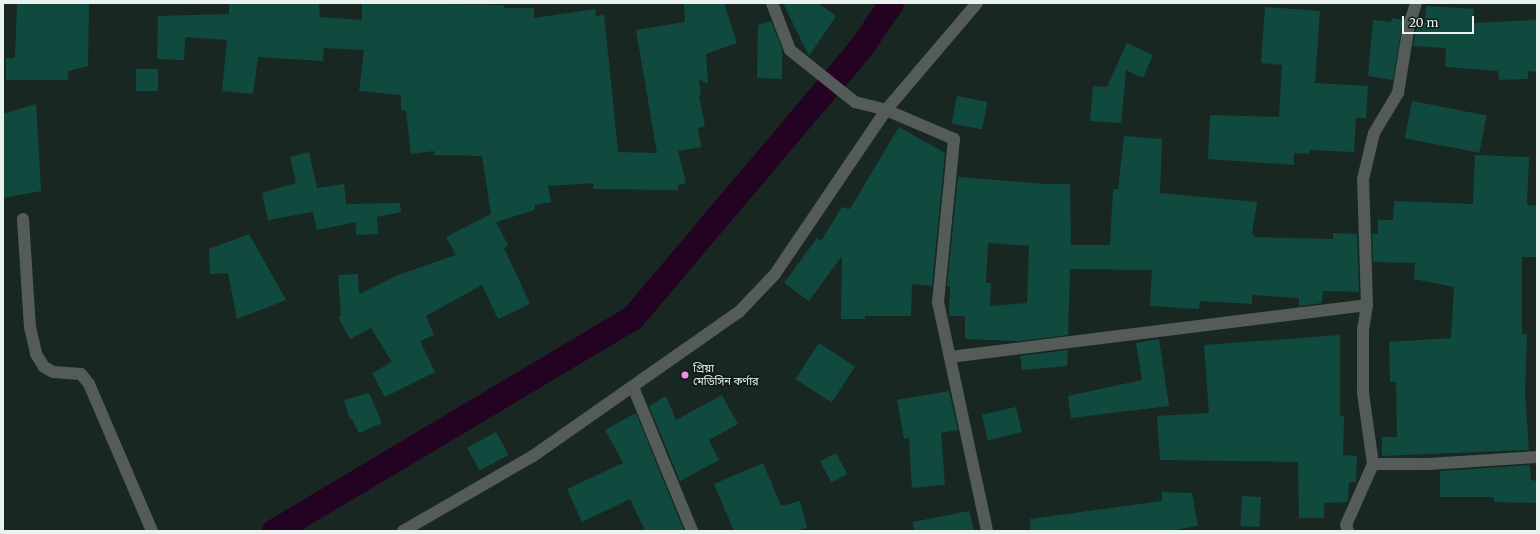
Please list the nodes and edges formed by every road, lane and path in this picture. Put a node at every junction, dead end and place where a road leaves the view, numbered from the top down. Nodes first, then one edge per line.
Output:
1 (772, 3) edge
2 (977, 3) edge
3 (1416, 3) edge
4 (886, 110) junction
5 (23, 219) dead end
6 (1367, 305) junction
7 (950, 357) junction
8 (633, 387) junction
9 (1537, 457) edge
10 (1373, 464) junction
11 (152, 531) edge
12 (403, 531) edge
13 (692, 531) edge
14 (987, 531) edge
15 (1348, 531) edge

1 - 4 street
2 - 4 street
3 - 6 street
4 - 7 street
4 - 8 street
5 - 11 street
6 - 7 street
6 - 10 street
7 - 14 street
8 - 12 street
8 - 13 street
9 - 10 street
10 - 15 street

